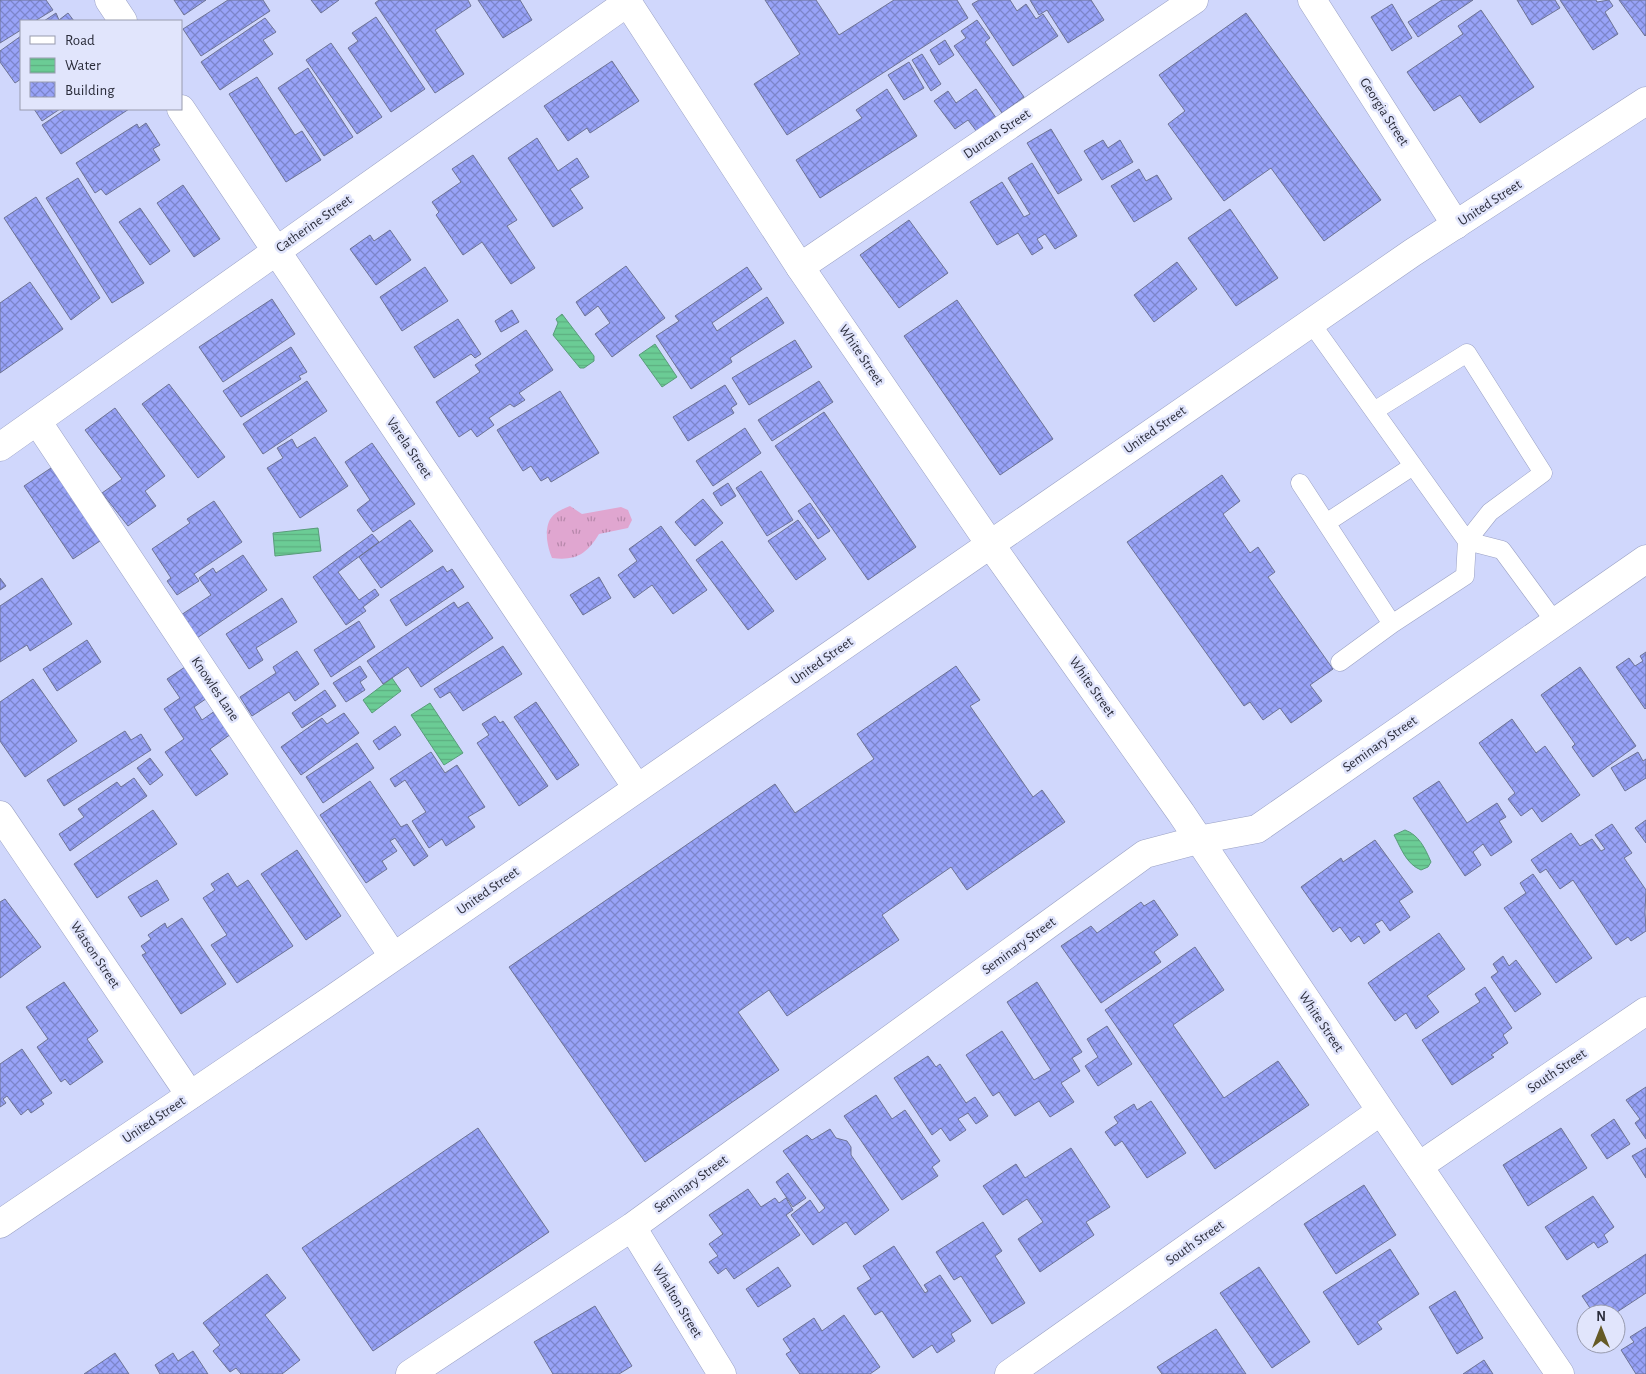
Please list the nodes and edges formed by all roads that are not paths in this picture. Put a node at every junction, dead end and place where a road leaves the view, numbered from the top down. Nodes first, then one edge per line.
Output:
1 (109, 0) edge
2 (1194, 0) edge
3 (1312, 0) edge
4 (627, 1) edge
5 (122, 20) edge
6 (1646, 101) edge
7 (182, 110) edge
8 (1456, 225) junction
9 (277, 251) junction
10 (800, 268) junction
11 (1311, 323) junction
12 (1374, 411) junction
13 (37, 421) junction
14 (0, 447) edge
15 (1413, 466) junction
16 (1300, 483) dead end
17 (1326, 523) junction
18 (1468, 541) junction
19 (990, 544) junction
20 (1646, 559) edge
21 (1554, 622) junction
22 (1392, 624) junction
23 (1340, 662) dead end
24 (637, 788) junction
25 (0, 815) edge
26 (1198, 840) junction
27 (393, 956) junction
28 (1646, 1011) edge
29 (190, 1095) junction
30 (1381, 1111) junction
31 (1418, 1166) junction
32 (0, 1224) edge
33 (632, 1228) junction
34 (410, 1374) edge
35 (722, 1374) edge
36 (1009, 1374) edge
37 (1560, 1374) edge

1 - 5 street
2 - 10 street, Duncan Street
3 - 8 street, Georgia Street
4 - 9 street, Catherine Street
4 - 10 street, White Street
6 - 8 street, United Street
7 - 9 street, Varela Street
8 - 11 street, United Street
9 - 13 street, Catherine Street
9 - 24 street, Varela Street
10 - 19 street, White Street
11 - 12 lane
11 - 19 street, United Street
12 - 15 lane
12 - 18 lane
13 - 14 street, Catherine Street
13 - 27 street, Knowles Lane
15 - 17 lane
15 - 18 lane
16 - 17 lane
17 - 22 lane
18 - 21 lane
18 - 22 lane
19 - 24 street, United Street
19 - 26 street, White Street
20 - 21 street, Seminary Street
21 - 26 street, Seminary Street
22 - 23 lane
24 - 27 street, United Street
25 - 29 street, Watson Street
26 - 30 street, White Street
26 - 33 street, Seminary Street
27 - 29 street, United Street
28 - 31 street, South Street
29 - 32 street, United Street
30 - 31 street, White Street
30 - 36 street, South Street
31 - 37 street, White Street
33 - 34 street, Seminary Street
33 - 35 street, Whalton Street

